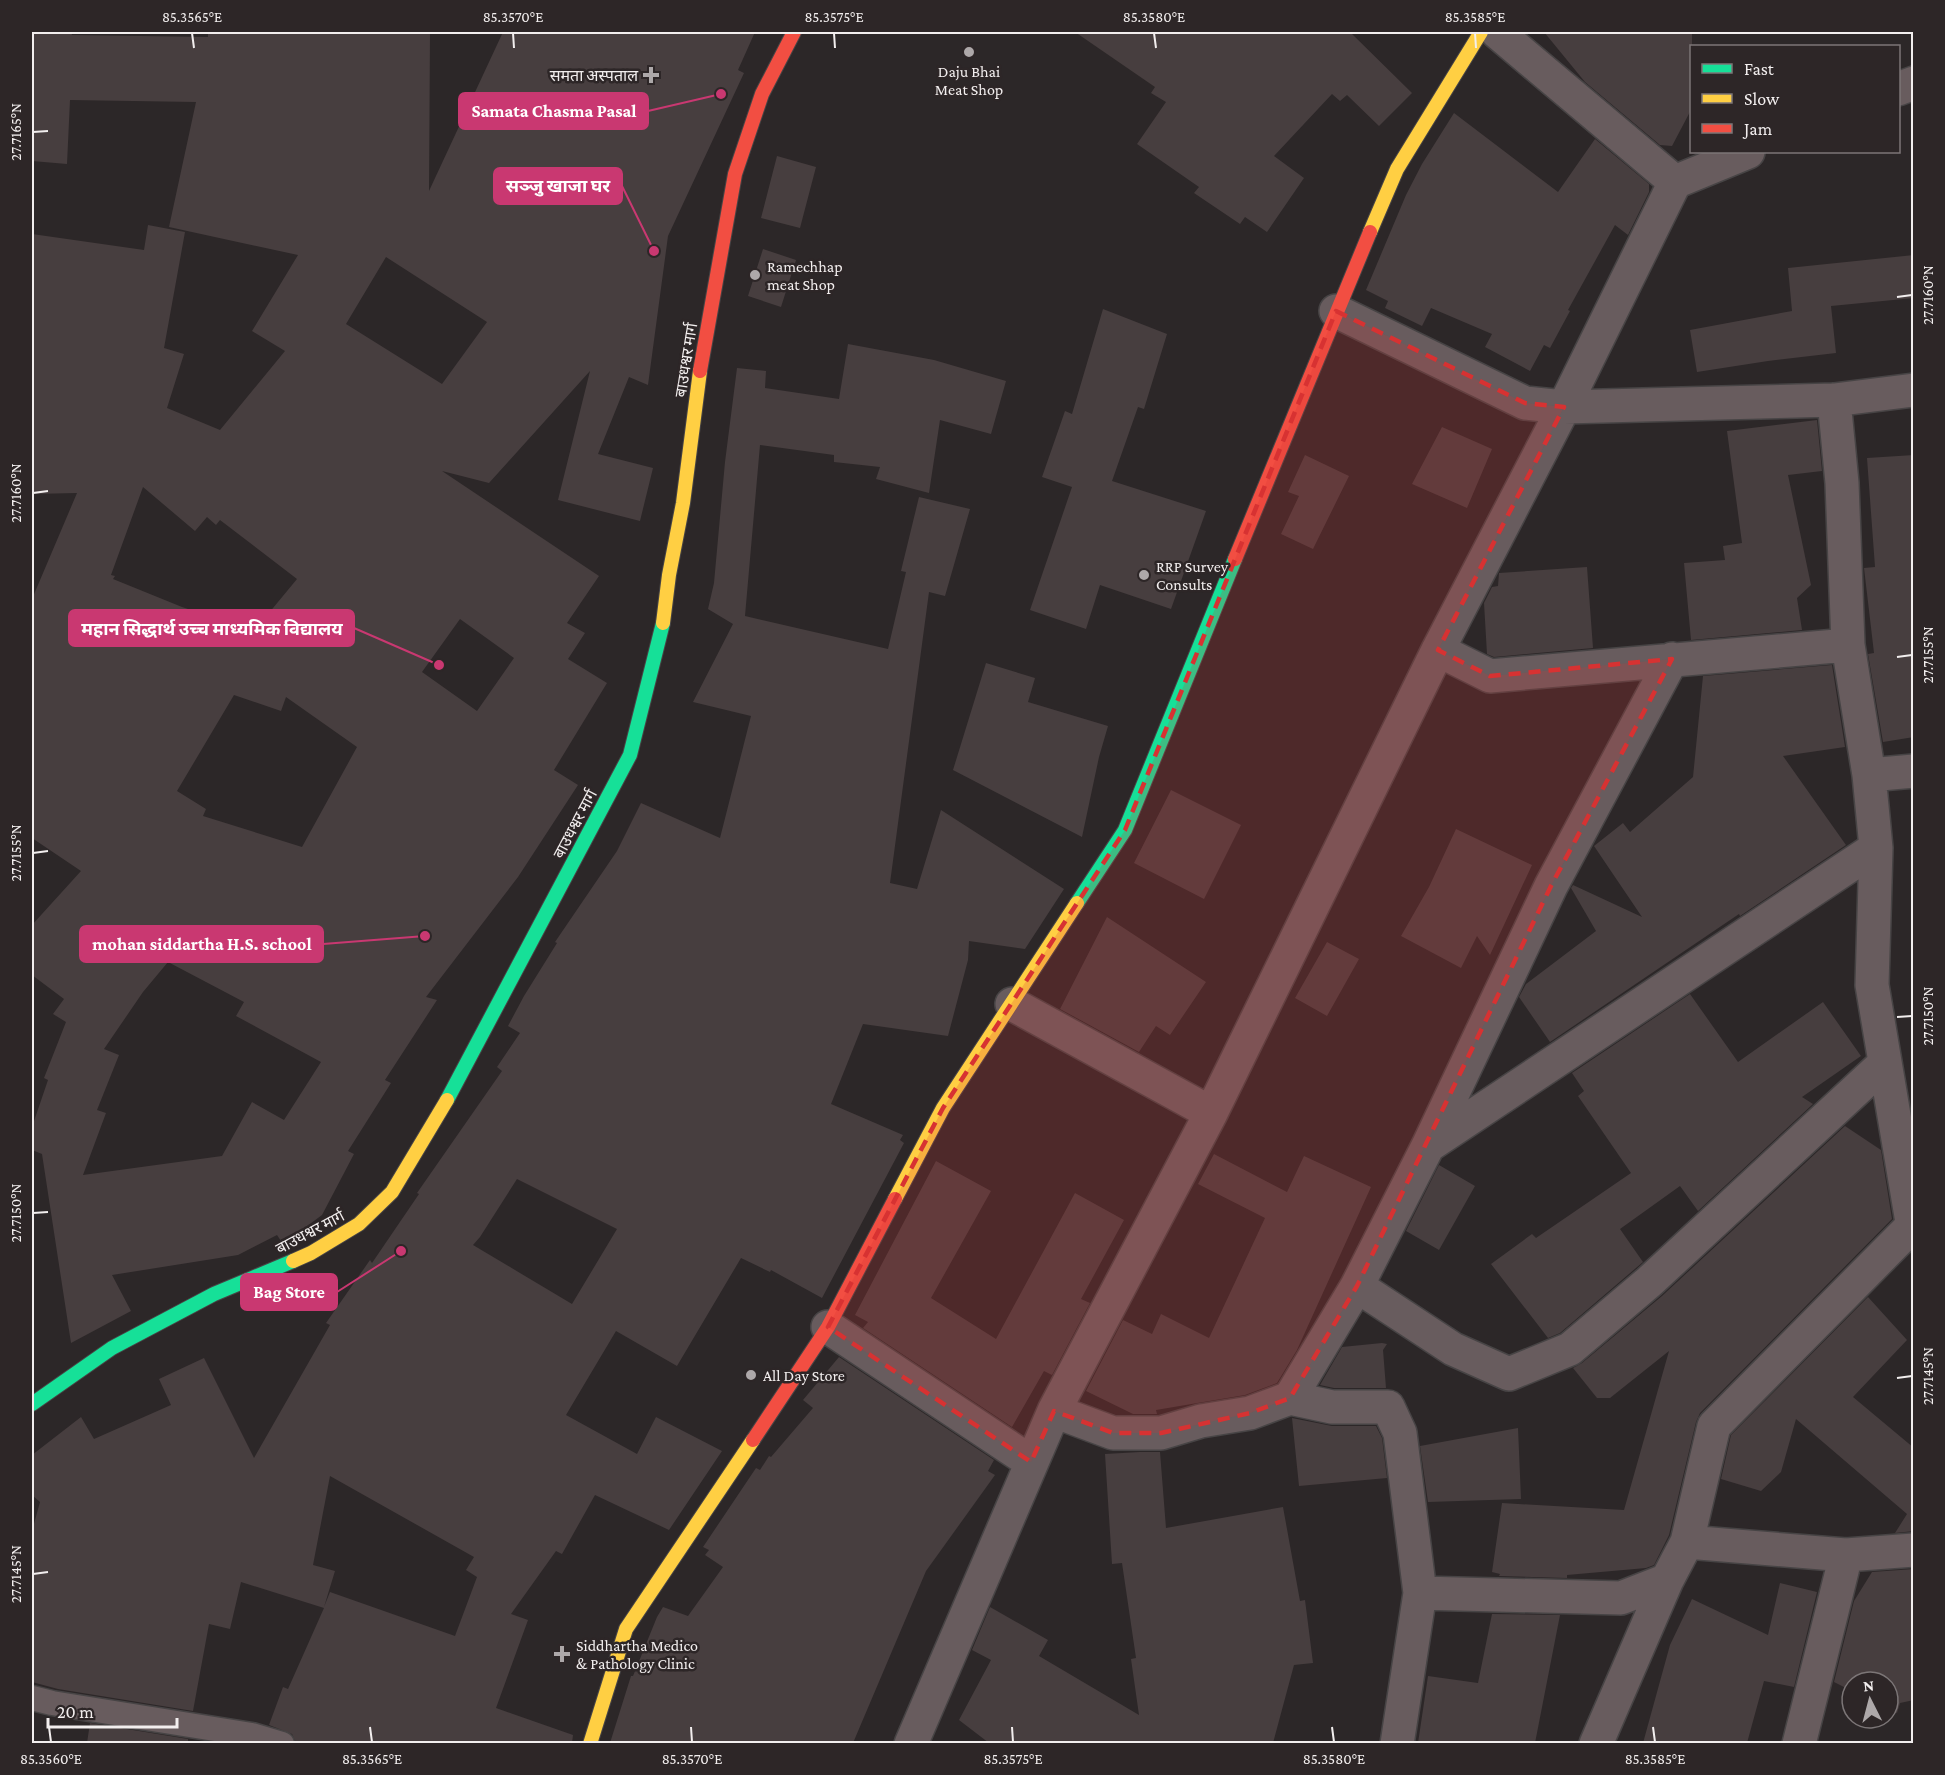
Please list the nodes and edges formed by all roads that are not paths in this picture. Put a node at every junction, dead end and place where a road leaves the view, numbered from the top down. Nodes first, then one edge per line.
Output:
1 (794, 32) edge
2 (1481, 32) edge
3 (1497, 32) edge
4 (1914, 83) edge
5 (1900, 89) edge
6 (1746, 153) edge
7 (1675, 182) junction
8 (1336, 311) junction
9 (1914, 390) edge
10 (1834, 400) junction
11 (1564, 407) junction
12 (1848, 645) junction
13 (1438, 650) junction
14 (1672, 659) junction
15 (1914, 771) edge
16 (1869, 775) junction
17 (1876, 848) junction
18 (1012, 1004) junction
19 (1885, 1063) junction
20 (1211, 1113) junction
21 (1428, 1146) junction
22 (1912, 1230) edge
23 (1357, 1286) junction
24 (828, 1327) junction
25 (1290, 1398) junction
26 (32, 1404) edge
27 (1054, 1411) junction
28 (1031, 1462) junction
29 (1687, 1542) junction
30 (1914, 1550) edge
31 (1846, 1555) junction
32 (1667, 1580) junction
33 (1420, 1593) junction
34 (32, 1698) edge
35 (282, 1743) edge
36 (590, 1743) edge
37 (911, 1743) edge
38 (1397, 1743) edge
39 (1596, 1743) edge
40 (1800, 1743) edge

1 - 26 street, बाउधश्वर मार्ग
2 - 8 street
3 - 7 street
4 - 5 street
6 - 7 street
7 - 11 street
8 - 11 street
8 - 18 street
9 - 10 street
10 - 11 street
10 - 12 street
11 - 13 street
12 - 14 street
12 - 16 street
13 - 14 street
13 - 20 street
14 - 21 street
15 - 16 street
16 - 17 street
17 - 19 street
17 - 21 street
18 - 20 street
18 - 24 street
19 - 22 street
19 - 23 street
20 - 27 street
21 - 23 street
22 - 29 street
23 - 25 street
24 - 28 street
24 - 36 street
25 - 27 street
25 - 33 street
27 - 28 street
28 - 37 street
29 - 31 street
29 - 32 street
30 - 31 street
31 - 40 street
32 - 33 street
32 - 39 street
33 - 38 street
34 - 35 lane

